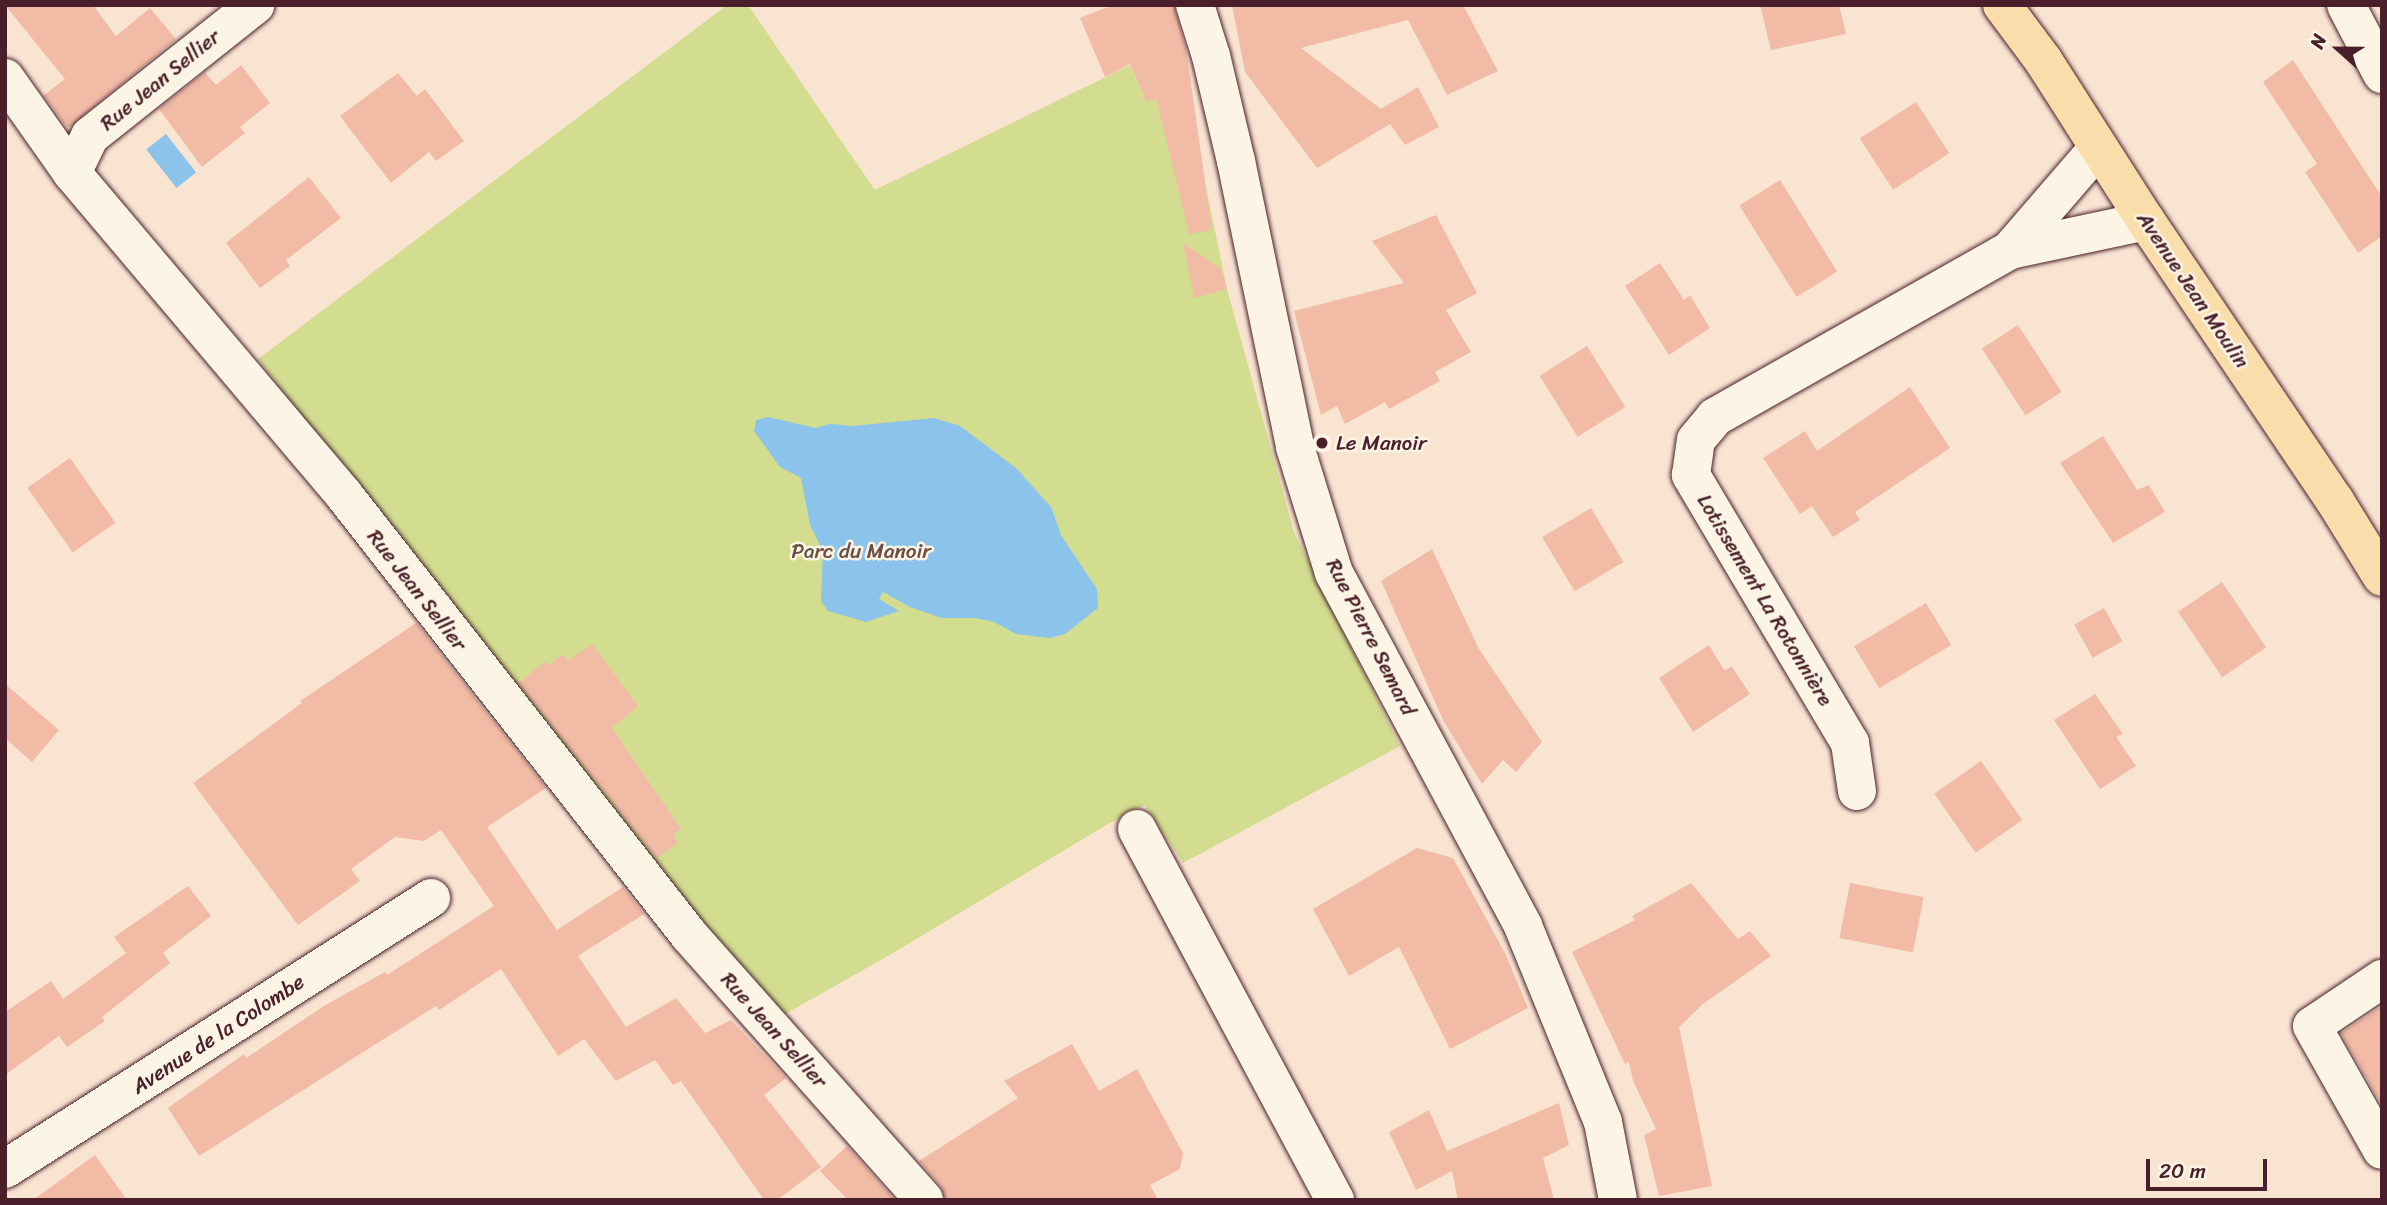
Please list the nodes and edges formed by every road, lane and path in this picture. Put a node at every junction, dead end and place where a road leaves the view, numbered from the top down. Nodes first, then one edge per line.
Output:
1 (255, 5) edge
2 (1195, 5) edge
3 (2002, 5) edge
4 (2346, 5) edge
5 (2382, 74) edge
6 (5, 78) edge
7 (2098, 148) junction
8 (72, 173) junction
9 (2146, 221) junction
10 (2010, 250) junction
11 (2382, 576) edge
12 (1857, 791) dead end
13 (1137, 829) dead end
14 (431, 898) dead end
15 (2382, 979) edge
16 (2382, 1150) edge
17 (5, 1169) edge
18 (924, 1200) edge
19 (1335, 1200) edge
20 (1618, 1200) edge

1 - 8 street, Rue Jean Sellier
2 - 20 street, Rue Pierre Semard
3 - 7 main road, Avenue Jean Moulin
4 - 5 street
6 - 8 street
7 - 9 main road, Avenue Jean Moulin
7 - 10 street, Lotissement La Rotonnière
8 - 18 street, Rue Jean Sellier
9 - 10 street, Lotissement La Rotonnière
9 - 11 main road, Avenue Jean Moulin
10 - 12 street, Lotissement La Rotonnière
13 - 19 street
14 - 17 street, Avenue de la Colombe
15 - 16 street

